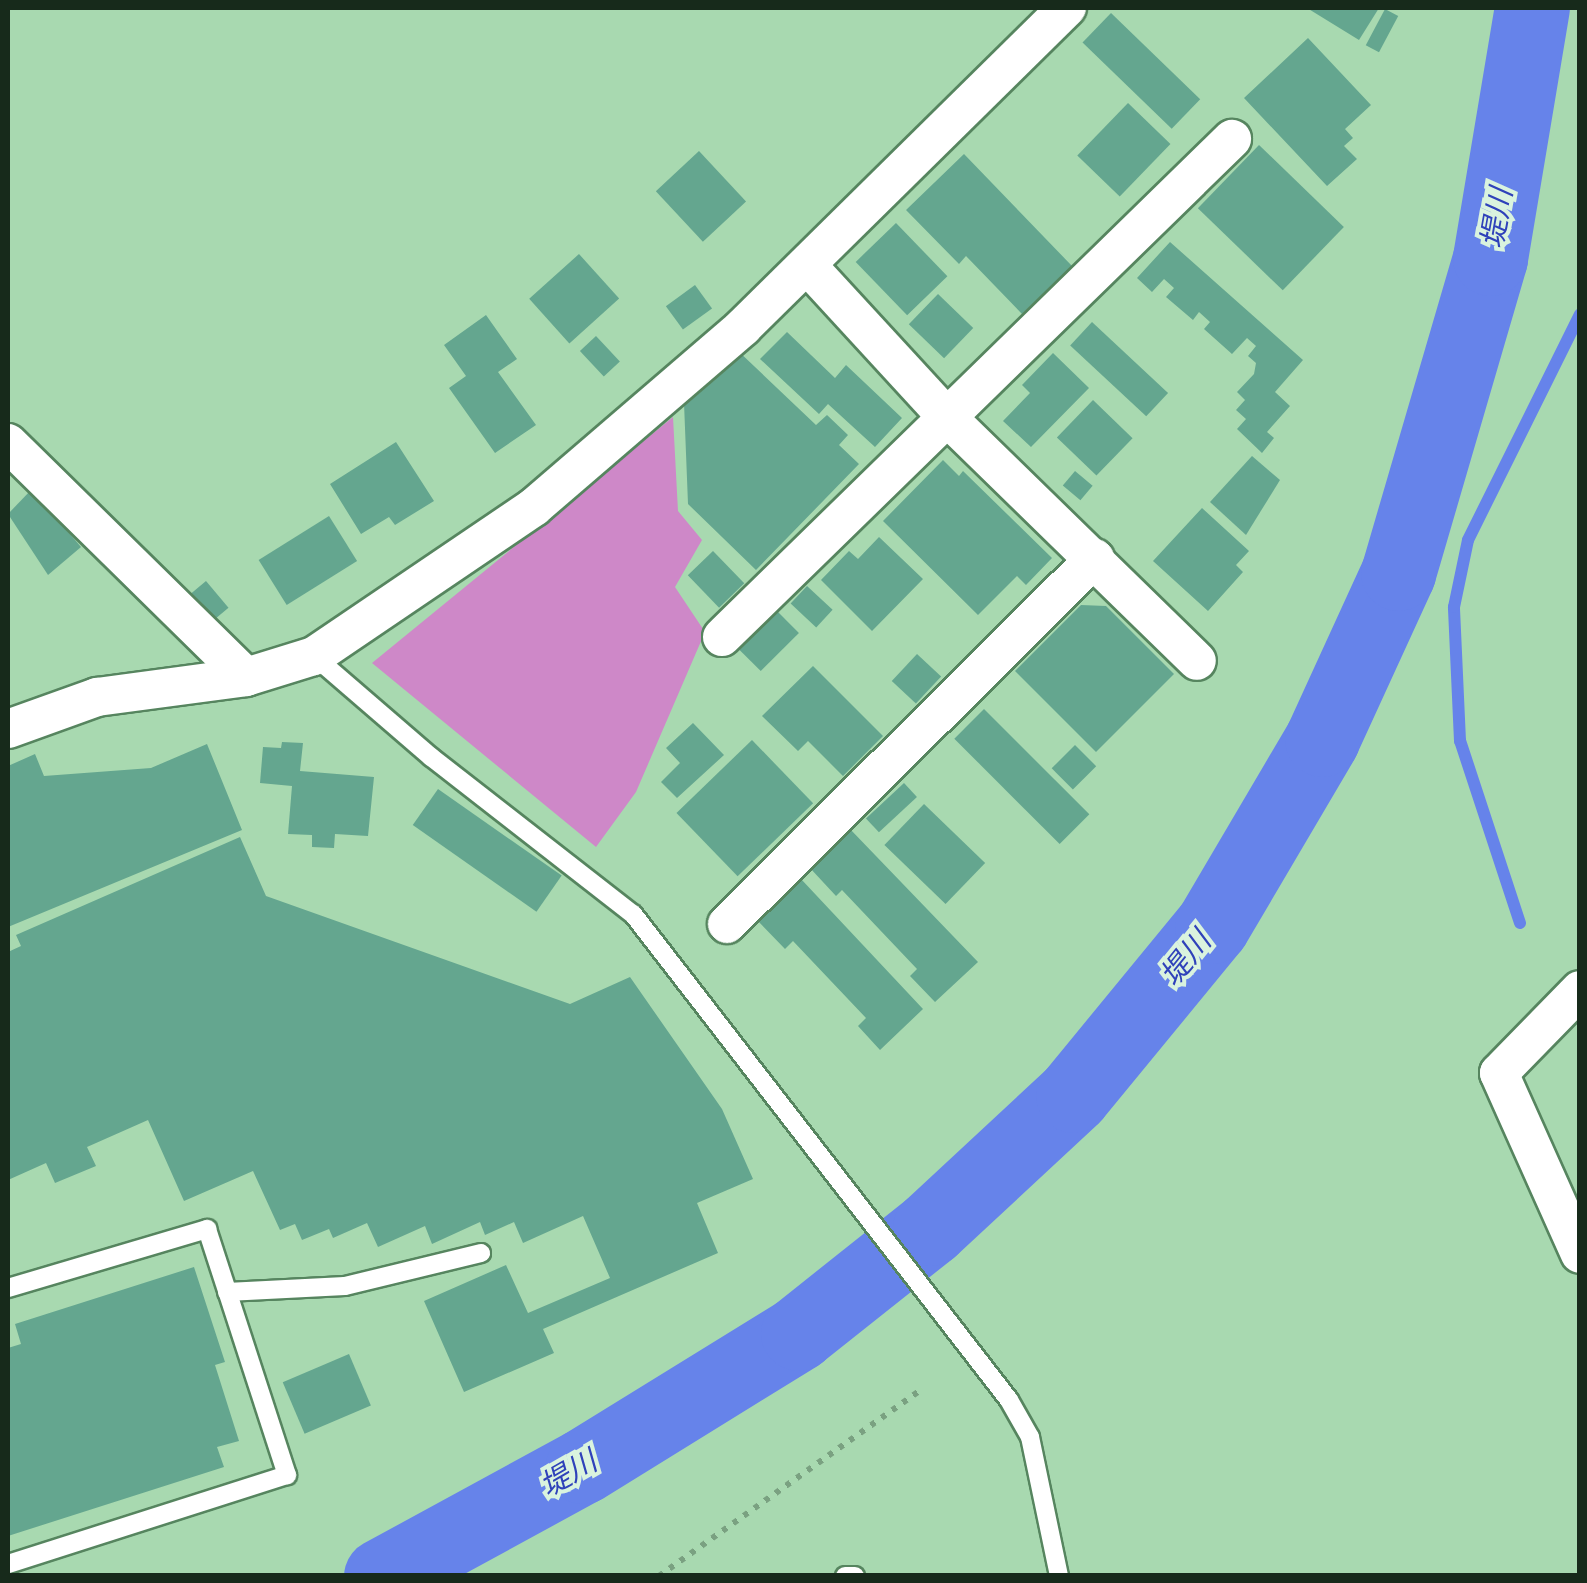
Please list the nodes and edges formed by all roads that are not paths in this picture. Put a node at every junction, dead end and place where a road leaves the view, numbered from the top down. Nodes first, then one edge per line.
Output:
1 (1067, 8) edge
2 (1232, 139) dead end
3 (806, 265) junction
4 (948, 417) junction
5 (8, 443) edge
6 (1096, 558) junction
7 (722, 638) dead end
8 (314, 656) junction
9 (1196, 660) dead end
10 (246, 677) junction
11 (8, 730) edge
12 (727, 924) dead end
13 (1580, 990) edge
14 (481, 1253) dead end
15 (1580, 1254) edge
16 (8, 1288) edge
17 (228, 1292) junction
18 (8, 1564) edge
19 (845, 1576) edge
20 (855, 1576) edge
21 (1059, 1576) edge

1 - 3 street
2 - 4 street
3 - 4 street
3 - 8 street
4 - 6 street
4 - 7 street
5 - 10 street
6 - 9 street
6 - 12 street
8 - 10 street
8 - 21 lane
10 - 11 street
13 - 15 street
14 - 17 lane
16 - 17 lane
17 - 18 lane
19 - 20 lane

